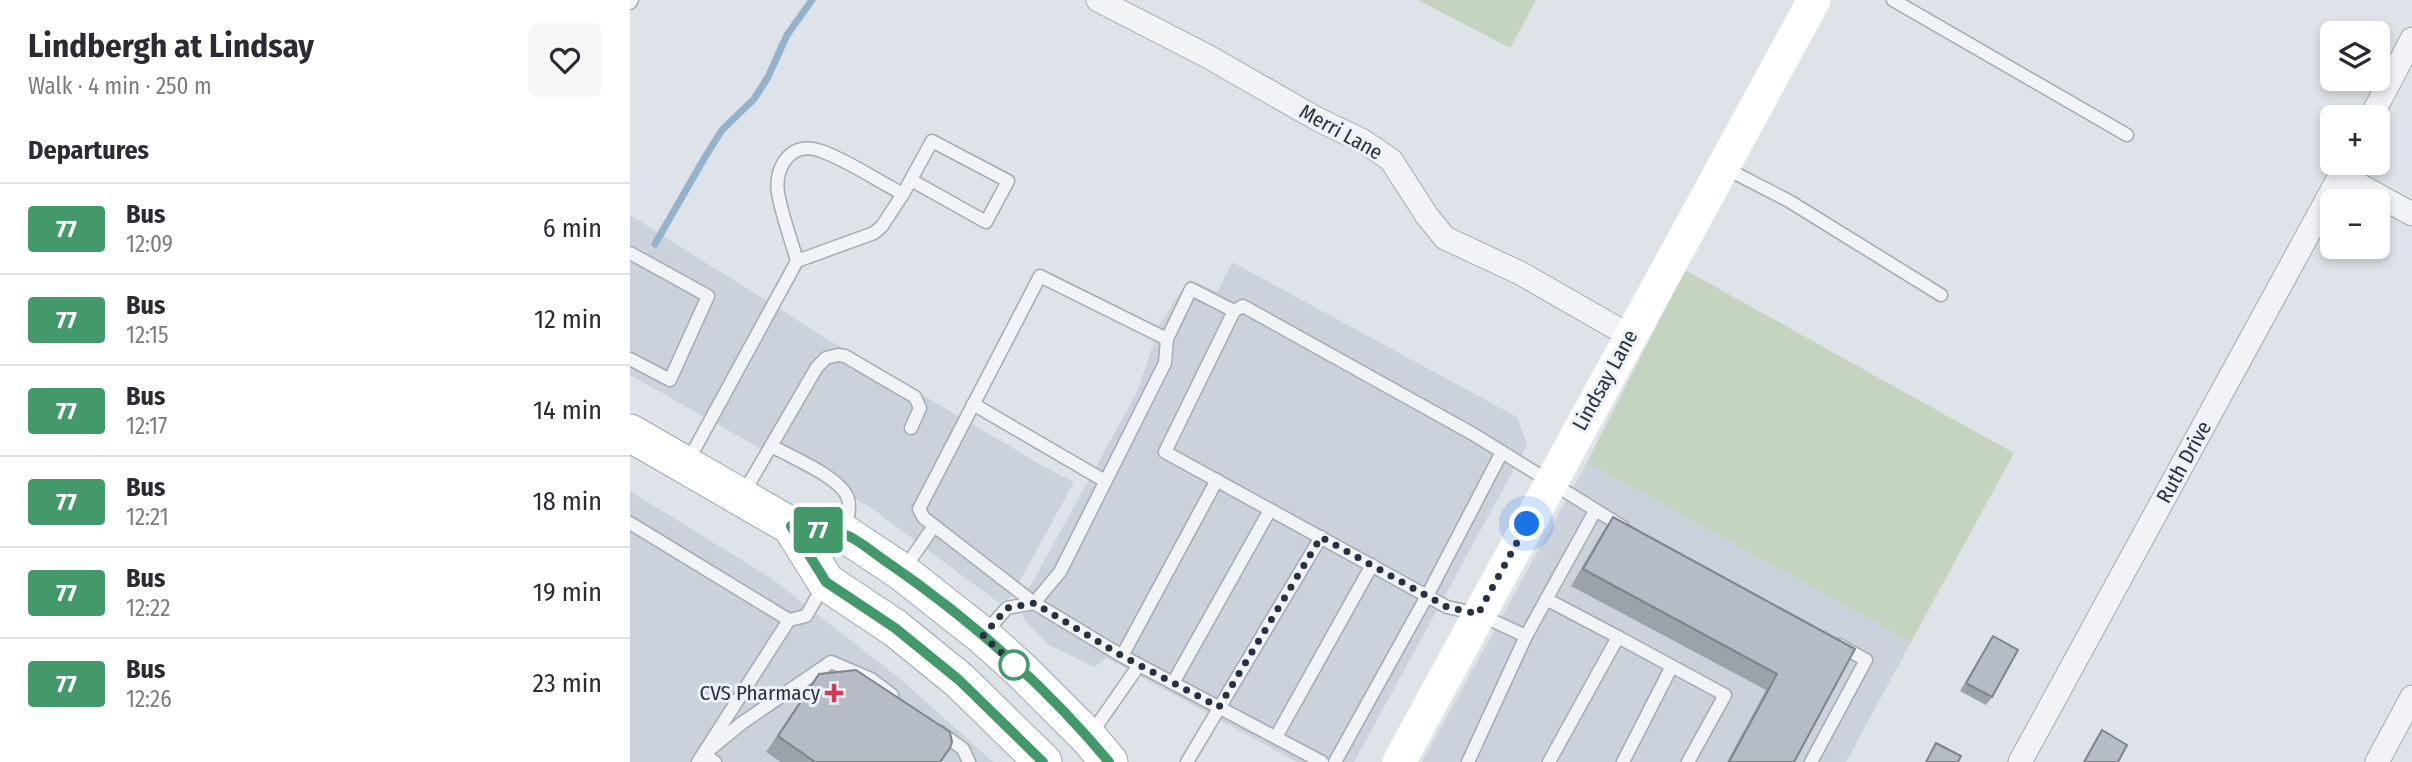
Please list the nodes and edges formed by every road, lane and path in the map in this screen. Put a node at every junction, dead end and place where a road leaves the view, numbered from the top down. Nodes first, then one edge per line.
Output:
1 (1098, 0) edge
2 (1814, 0) edge
3 (1893, 0) edge
4 (2412, 39) edge
5 (2377, 105) edge
6 (2127, 135) dead end
7 (1723, 167) junction
8 (2341, 175) edge
9 (2353, 175) edge
10 (911, 180) junction
11 (903, 194) junction
12 (2412, 214) edge
13 (631, 256) edge
14 (797, 261) junction
15 (1941, 295) dead end
16 (1234, 311) junction
17 (1630, 336) junction
18 (1167, 339) junction
19 (632, 364) edge
20 (973, 404) junction
21 (911, 428) dead end
22 (636, 441) edge
23 (771, 446) junction
24 (1502, 452) junction
25 (686, 466) junction
26 (1217, 480) junction
27 (1105, 481) junction
28 (1550, 482) junction
29 (741, 498) junction
30 (1270, 510) junction
31 (1595, 511) junction
32 (630, 523) edge
33 (791, 526) junction
34 (934, 526) junction
35 (1630, 530) edge
36 (845, 534) junction
37 (1321, 537) junction
38 (1372, 565) junction
39 (902, 572) junction
40 (826, 582) junction
41 (1427, 596) junction
42 (1546, 599) junction
43 (1034, 603) junction
44 (1478, 614) junction
45 (789, 620) junction
46 (983, 636) junction
47 (1526, 636) junction
48 (1618, 637) junction
49 (1831, 640) edge
50 (1122, 656) junction
51 (1139, 665) junction
52 (1672, 666) junction
53 (1172, 683) junction
54 (2412, 697) edge
55 (902, 702) edge
56 (1219, 707) junction
57 (932, 726) edge
58 (1276, 737) junction
59 (1099, 750) edge
60 (701, 758) edge
61 (715, 762) edge
62 (969, 762) edge
63 (1043, 762) edge
64 (1187, 762) edge
65 (1322, 762) edge
66 (1335, 762) edge
67 (1399, 762) edge
68 (1468, 762) edge
69 (1549, 762) edge
70 (1623, 762) edge
71 (1688, 762) edge
72 (1811, 762) edge
73 (2020, 762) edge
74 (2377, 762) edge

1 - 17 street, Merri Lane
2 - 7 street, Lindsay Lane
3 - 6 lane
4 - 5 street
7 - 15 lane
7 - 17 street, Lindsay Lane
8 - 73 street, Ruth Drive
9 - 12 street
10 - 10 lane
10 - 11 lane
11 - 14 lane
11 - 14 lane
13 - 19 lane
14 - 25 lane
16 - 18 lane
16 - 24 lane
16 - 26 lane
17 - 28 street, Lindsay Lane
18 - 20 lane
18 - 27 lane
20 - 27 lane
20 - 34 lane
21 - 23 lane
22 - 25 main road
23 - 29 lane
23 - 36 lane
24 - 28 lane
24 - 41 lane
25 - 29 main road
26 - 30 lane
26 - 50 lane
27 - 43 lane
28 - 31 lane
28 - 44 street, Lindsay Lane
29 - 33 main road
30 - 37 lane
30 - 53 lane
31 - 35 lane
31 - 42 lane
32 - 45 lane
33 - 36 main road
33 - 40 main road
34 - 39 lane
34 - 43 lane
36 - 39 main road
37 - 38 lane
37 - 56 lane
38 - 41 lane
38 - 58 lane
39 - 46 main road
40 - 45 lane
40 - 63 main road
41 - 44 lane
41 - 66 lane
42 - 47 lane
42 - 48 lane
43 - 46 lane
43 - 50 lane
44 - 47 lane
44 - 67 street, Lindsay Lane
45 - 60 lane
46 - 59 main road
47 - 68 lane
48 - 52 lane
48 - 69 lane
49 - 72 lane
50 - 51 lane
51 - 53 lane
51 - 59 lane
52 - 70 lane
52 - 71 lane
53 - 56 lane
54 - 74 street
55 - 60 lane
56 - 58 lane
56 - 64 lane
57 - 62 lane
58 - 65 lane
60 - 61 lane

